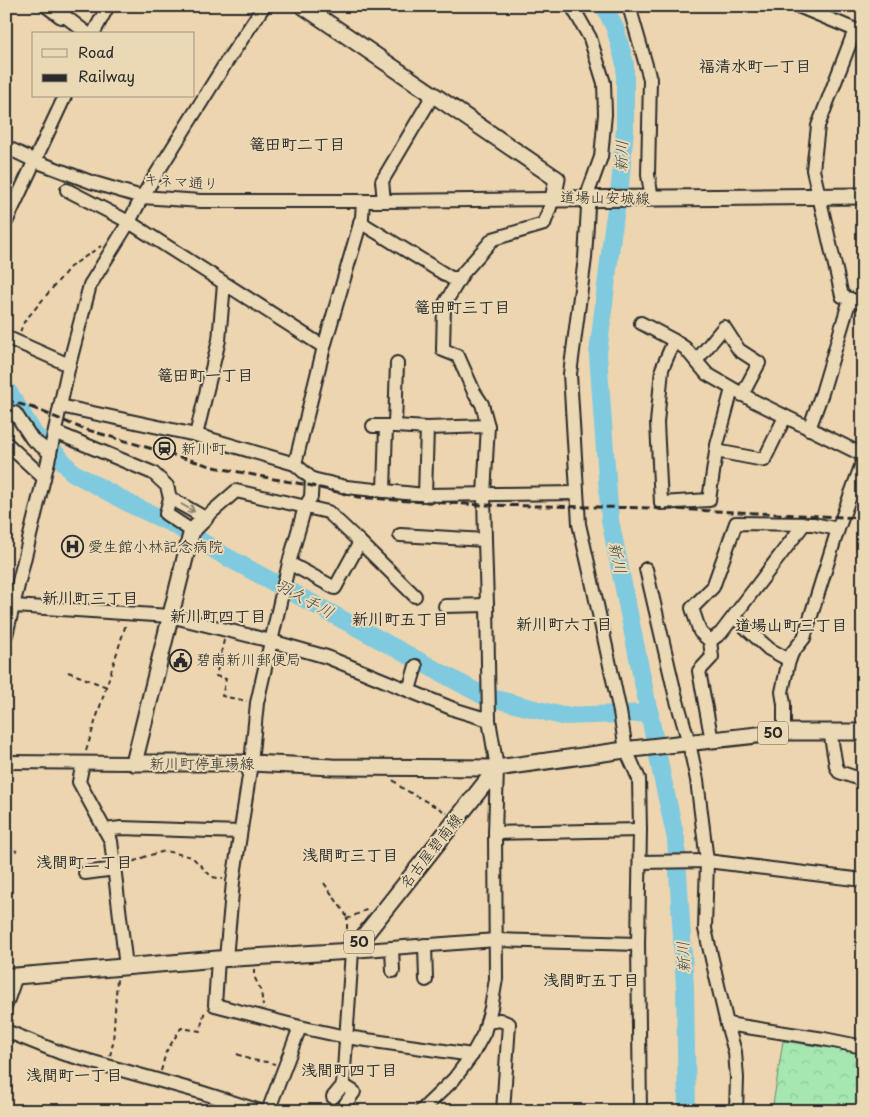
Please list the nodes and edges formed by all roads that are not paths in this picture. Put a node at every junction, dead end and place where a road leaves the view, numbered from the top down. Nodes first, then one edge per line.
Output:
1 (46, 6) edge
2 (108, 6) edge
3 (264, 6) edge
4 (303, 6) edge
5 (572, 6) edge
6 (629, 6) edge
7 (798, 6) edge
8 (85, 32) edge
9 (94, 32) edge
10 (859, 32) edge
11 (433, 95) junction
12 (64, 98) edge
13 (6, 147) edge
14 (35, 161) junction
15 (67, 190) dead end
16 (863, 196) edge
17 (142, 197) junction
18 (819, 197) junction
19 (553, 199) junction
20 (592, 199) junction
21 (648, 199) junction
22 (363, 201) junction
23 (384, 201) junction
24 (7, 219) edge
25 (129, 222) junction
26 (360, 222) junction
27 (460, 278) junction
28 (224, 284) junction
29 (850, 299) junction
30 (863, 304) edge
31 (641, 323) dead end
32 (12, 339) edge
33 (674, 341) junction
34 (324, 347) junction
35 (696, 361) junction
36 (397, 363) dead end
37 (69, 366) junction
38 (737, 392) junction
39 (60, 406) junction
40 (7, 413) edge
41 (785, 417) junction
42 (384, 426) junction
43 (488, 426) junction
44 (427, 428) junction
45 (809, 429) junction
46 (55, 432) junction
47 (196, 435) junction
48 (6, 443) edge
49 (716, 451) junction
50 (50, 453) junction
51 (863, 455) edge
52 (863, 461) edge
53 (295, 464) junction
54 (44, 478) junction
55 (312, 479) junction
56 (384, 491) junction
57 (577, 492) junction
58 (484, 494) junction
59 (425, 495) junction
60 (170, 498) junction
61 (305, 507) junction
62 (205, 518) junction
63 (804, 524) junction
64 (838, 529) junction
65 (192, 531) junction
66 (400, 535) dead end
67 (485, 540) junction
68 (360, 542) junction
69 (289, 563) junction
70 (646, 569) dead end
71 (415, 596) dead end
72 (487, 605) junction
73 (14, 606) junction
74 (445, 606) dead end
75 (170, 616) junction
76 (734, 617) junction
77 (6, 635) edge
78 (271, 641) junction
79 (710, 641) junction
80 (789, 660) junction
81 (416, 666) dead end
82 (409, 690) junction
83 (489, 720) junction
84 (830, 731) junction
85 (784, 732) junction
86 (863, 732) edge
87 (712, 740) junction
88 (686, 744) junction
89 (629, 750) junction
90 (6, 762) edge
91 (83, 763) junction
92 (134, 763) junction
93 (251, 764) junction
94 (497, 768) junction
95 (863, 780) edge
96 (105, 830) junction
97 (640, 830) junction
98 (240, 832) junction
99 (495, 833) junction
100 (707, 861) junction
101 (640, 862) junction
102 (115, 869) junction
103 (85, 873) dead end
104 (863, 880) edge
105 (496, 940) junction
106 (638, 944) junction
107 (425, 946) junction
108 (392, 948) junction
109 (352, 951) junction
110 (222, 958) junction
111 (122, 967) junction
112 (393, 971) dead end
113 (11, 976) edge
114 (426, 980) dead end
115 (6, 1005) edge
116 (487, 1022) junction
117 (727, 1024) junction
118 (300, 1027) junction
119 (6, 1031) edge
120 (346, 1037) junction
121 (863, 1047) edge
122 (472, 1055) junction
123 (343, 1085) junction
124 (333, 1097) dead end
125 (346, 1103) dead end
126 (260, 1111) edge
127 (268, 1111) edge
128 (421, 1111) edge
129 (503, 1111) edge
130 (640, 1111) edge
131 (736, 1111) edge

1 - 8 street
2 - 9 street
3 - 17 street
4 - 11 main road, 道場山安城線
5 - 20 street
6 - 21 street
7 - 10 street
10 - 18 street
11 - 19 main road, 道場山安城線
11 - 23 street
12 - 14 street
13 - 14 street, キネマ通り
14 - 17 street, キネマ通り
14 - 24 street
15 - 25 street
16 - 18 main road, 道場山安城線
17 - 22 street, キネマ通り
17 - 25 street
18 - 21 main road, 道場山安城線
18 - 29 street
19 - 20 main road, 道場山安城線
19 - 23 street, キネマ通り
19 - 27 street
20 - 21 main road, 道場山安城線
20 - 57 street
22 - 23 street, キネマ通り
22 - 26 street
25 - 28 street
25 - 37 street
26 - 27 street
26 - 34 street
27 - 43 street
28 - 34 street
28 - 47 street
29 - 30 street
29 - 45 street
31 - 33 street
32 - 37 street
33 - 35 street
33 - 49 street
34 - 53 street
35 - 38 street
35 - 38 street
36 - 42 street
37 - 39 street
38 - 41 street
38 - 49 street
39 - 46 street
39 - 47 street
40 - 50 street
41 - 45 street
41 - 49 street
42 - 44 street
42 - 56 street
43 - 44 street
43 - 58 street
44 - 59 street
45 - 51 street
46 - 50 street
46 - 60 street
47 - 53 street
48 - 54 street
50 - 54 street
52 - 64 street
53 - 55 street
54 - 73 street
55 - 56 street
55 - 61 street
56 - 59 street
57 - 58 street
57 - 89 street
58 - 59 street
58 - 67 street
60 -> 62 street
60 - 65 street
61 - 62 street
61 - 68 street
61 - 69 street
62 - 65 main road
63 - 64 street
63 - 76 street
63 - 79 street
64 - 80 street
65 - 75 main road, 新川町停車場線
66 - 67 street
67 - 72 street
68 - 69 street
68 - 71 street
69 - 78 street
70 - 88 street
72 - 74 street
72 - 83 street
73 - 75 street
73 - 77 street
75 - 78 street
75 - 92 main road, 新川町停車場線
76 - 79 street
76 - 80 street
78 - 82 street
78 - 93 street
79 - 87 street
80 - 85 street
81 - 82 street
82 - 83 street
83 - 94 street
84 - 85 main road, 50
84 - 86 main road, 50
84 - 95 street
85 - 87 main road, 50
87 - 88 main road, 50
88 - 89 main road, 50
88 - 100 street
89 - 94 main road, 50
89 - 97 street
90 - 91 street
91 - 92 street
91 - 96 street
92 - 93 main road, 新川町停車場線
93 - 94 main road, 新川町停車場線
93 - 98 street
94 - 99 street
94 - 109 main road, 名古屋碧南線 / 50
96 - 98 street
96 - 102 street
97 - 99 street
97 - 101 street
98 - 110 street
99 - 105 street
100 - 101 street
100 - 104 street
100 - 117 street
101 - 106 street
102 - 103 street
102 - 111 street
105 - 106 street
105 - 107 street
105 - 116 street
106 - 130 street
107 - 108 street
107 - 114 street
108 - 109 street
108 - 112 street
109 - 110 main road, 50
109 - 120 street
110 - 111 main road, 50
110 - 118 street
111 - 113 main road, 50
113 - 115 street
116 - 122 street
116 - 129 street
117 - 121 street
117 - 131 street
118 - 120 street
118 - 127 street
119 - 126 street
120 - 122 street
120 - 123 street
122 - 128 street
123 - 124 street
123 - 125 street

